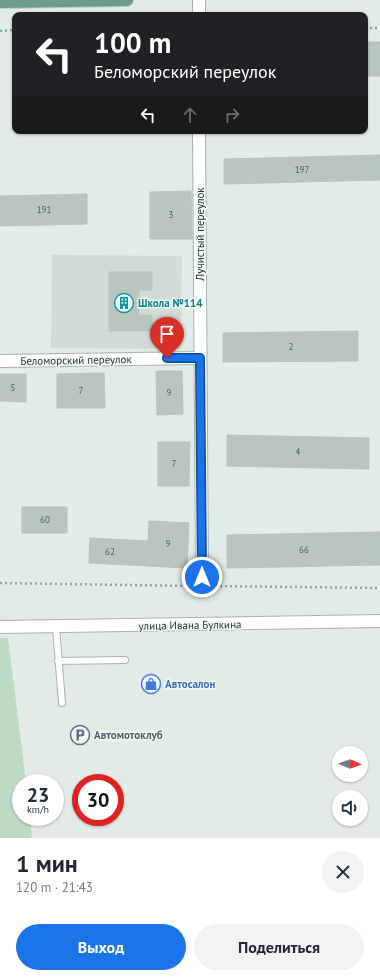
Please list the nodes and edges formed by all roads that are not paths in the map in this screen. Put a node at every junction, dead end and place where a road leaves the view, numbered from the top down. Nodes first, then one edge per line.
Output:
1 (127, 0) edge
2 (199, 0) edge
3 (0, 2) edge
4 (199, 12) edge
5 (200, 134) edge
6 (200, 358) junction
7 (0, 361) edge
8 (202, 583) road end
9 (380, 622) edge
10 (0, 627) edge
11 (56, 627) junction
12 (125, 660) dead end
13 (58, 661) junction
14 (62, 703) dead end

1 - 3 main road
2 - 4 street
5 - 6 street, Лучистый переулок
6 - 7 street, Беломорский переулок
6 - 8 street, Лучистый переулок
9 - 11 street, улица Ивана Булкина
10 - 11 street, улица Ивана Булкина
11 - 13 lane
12 - 13 lane
13 - 14 lane

